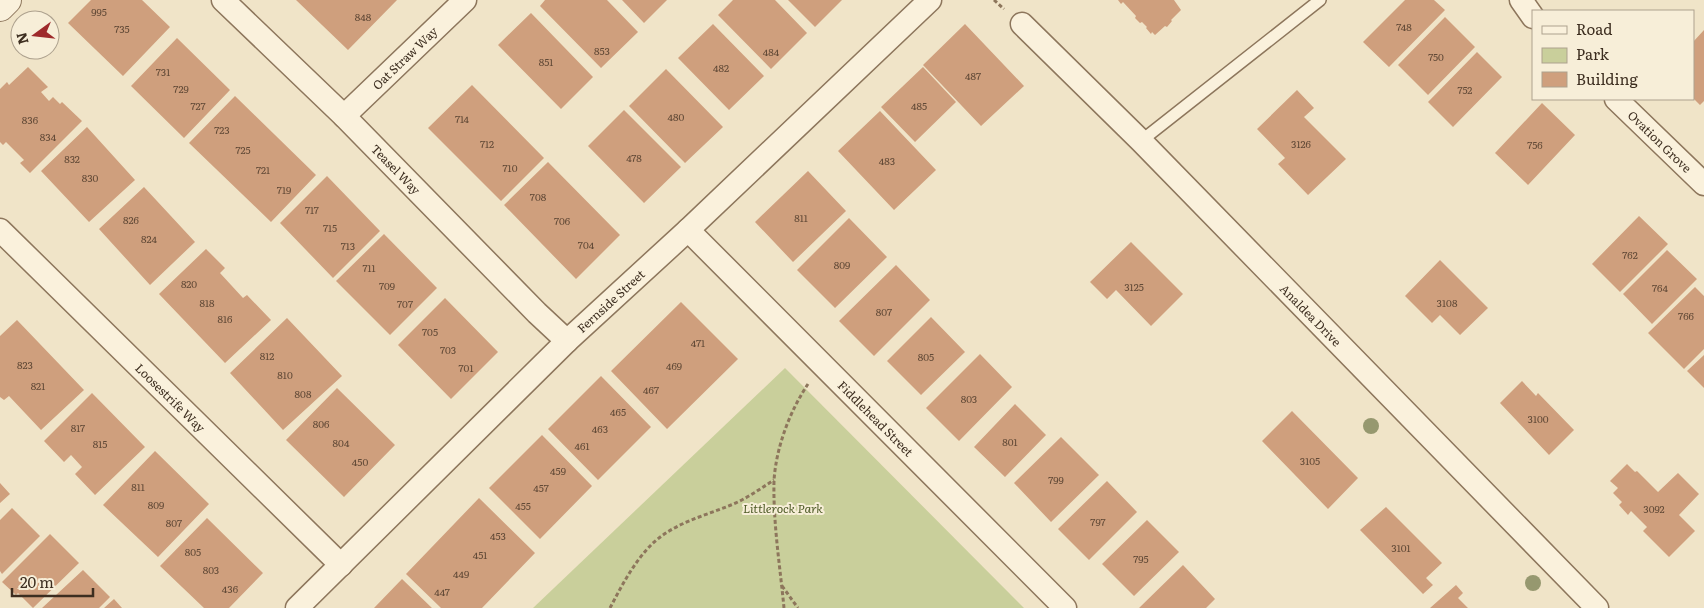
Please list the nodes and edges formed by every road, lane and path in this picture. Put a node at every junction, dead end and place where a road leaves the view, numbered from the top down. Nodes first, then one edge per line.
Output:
1 (7, 0) edge
2 (223, 0) edge
3 (465, 0) edge
4 (930, 0) edge
5 (1320, 0) edge
6 (1521, 0) edge
7 (0, 7) edge
8 (1532, 16) edge
9 (1022, 24) dead end
10 (1617, 100) edge
11 (344, 116) junction
12 (1141, 141) junction
13 (1704, 184) edge
14 (0, 230) edge
15 (688, 230) junction
16 (567, 340) junction
17 (822, 364) junction
18 (774, 480) junction
19 (340, 565) junction
20 (782, 585) junction
21 (297, 608) edge
22 (610, 608) edge
23 (784, 608) edge
24 (798, 608) edge
25 (1065, 608) edge
26 (1598, 608) edge

1 - 7 street
2 - 11 street, Teasel Way
3 - 11 street, Oat Straw Way
4 - 15 street, Fernside Street
5 - 12 lane
6 - 8 street
9 - 12 street, Analdea Drive
10 - 13 street, Ovation Grove
11 - 16 street, Teasel Way
12 - 26 street, Analdea Drive
14 - 19 street, Loosestrife Way
15 - 16 street, Fernside Street
15 - 17 street, Fiddlehead Street
16 - 19 street, Fernside Street
17 - 18 path
17 - 25 street, Fiddlehead Street
18 - 20 path
18 - 22 path
19 - 21 street, Fernside Street
20 - 23 path
20 - 24 path

